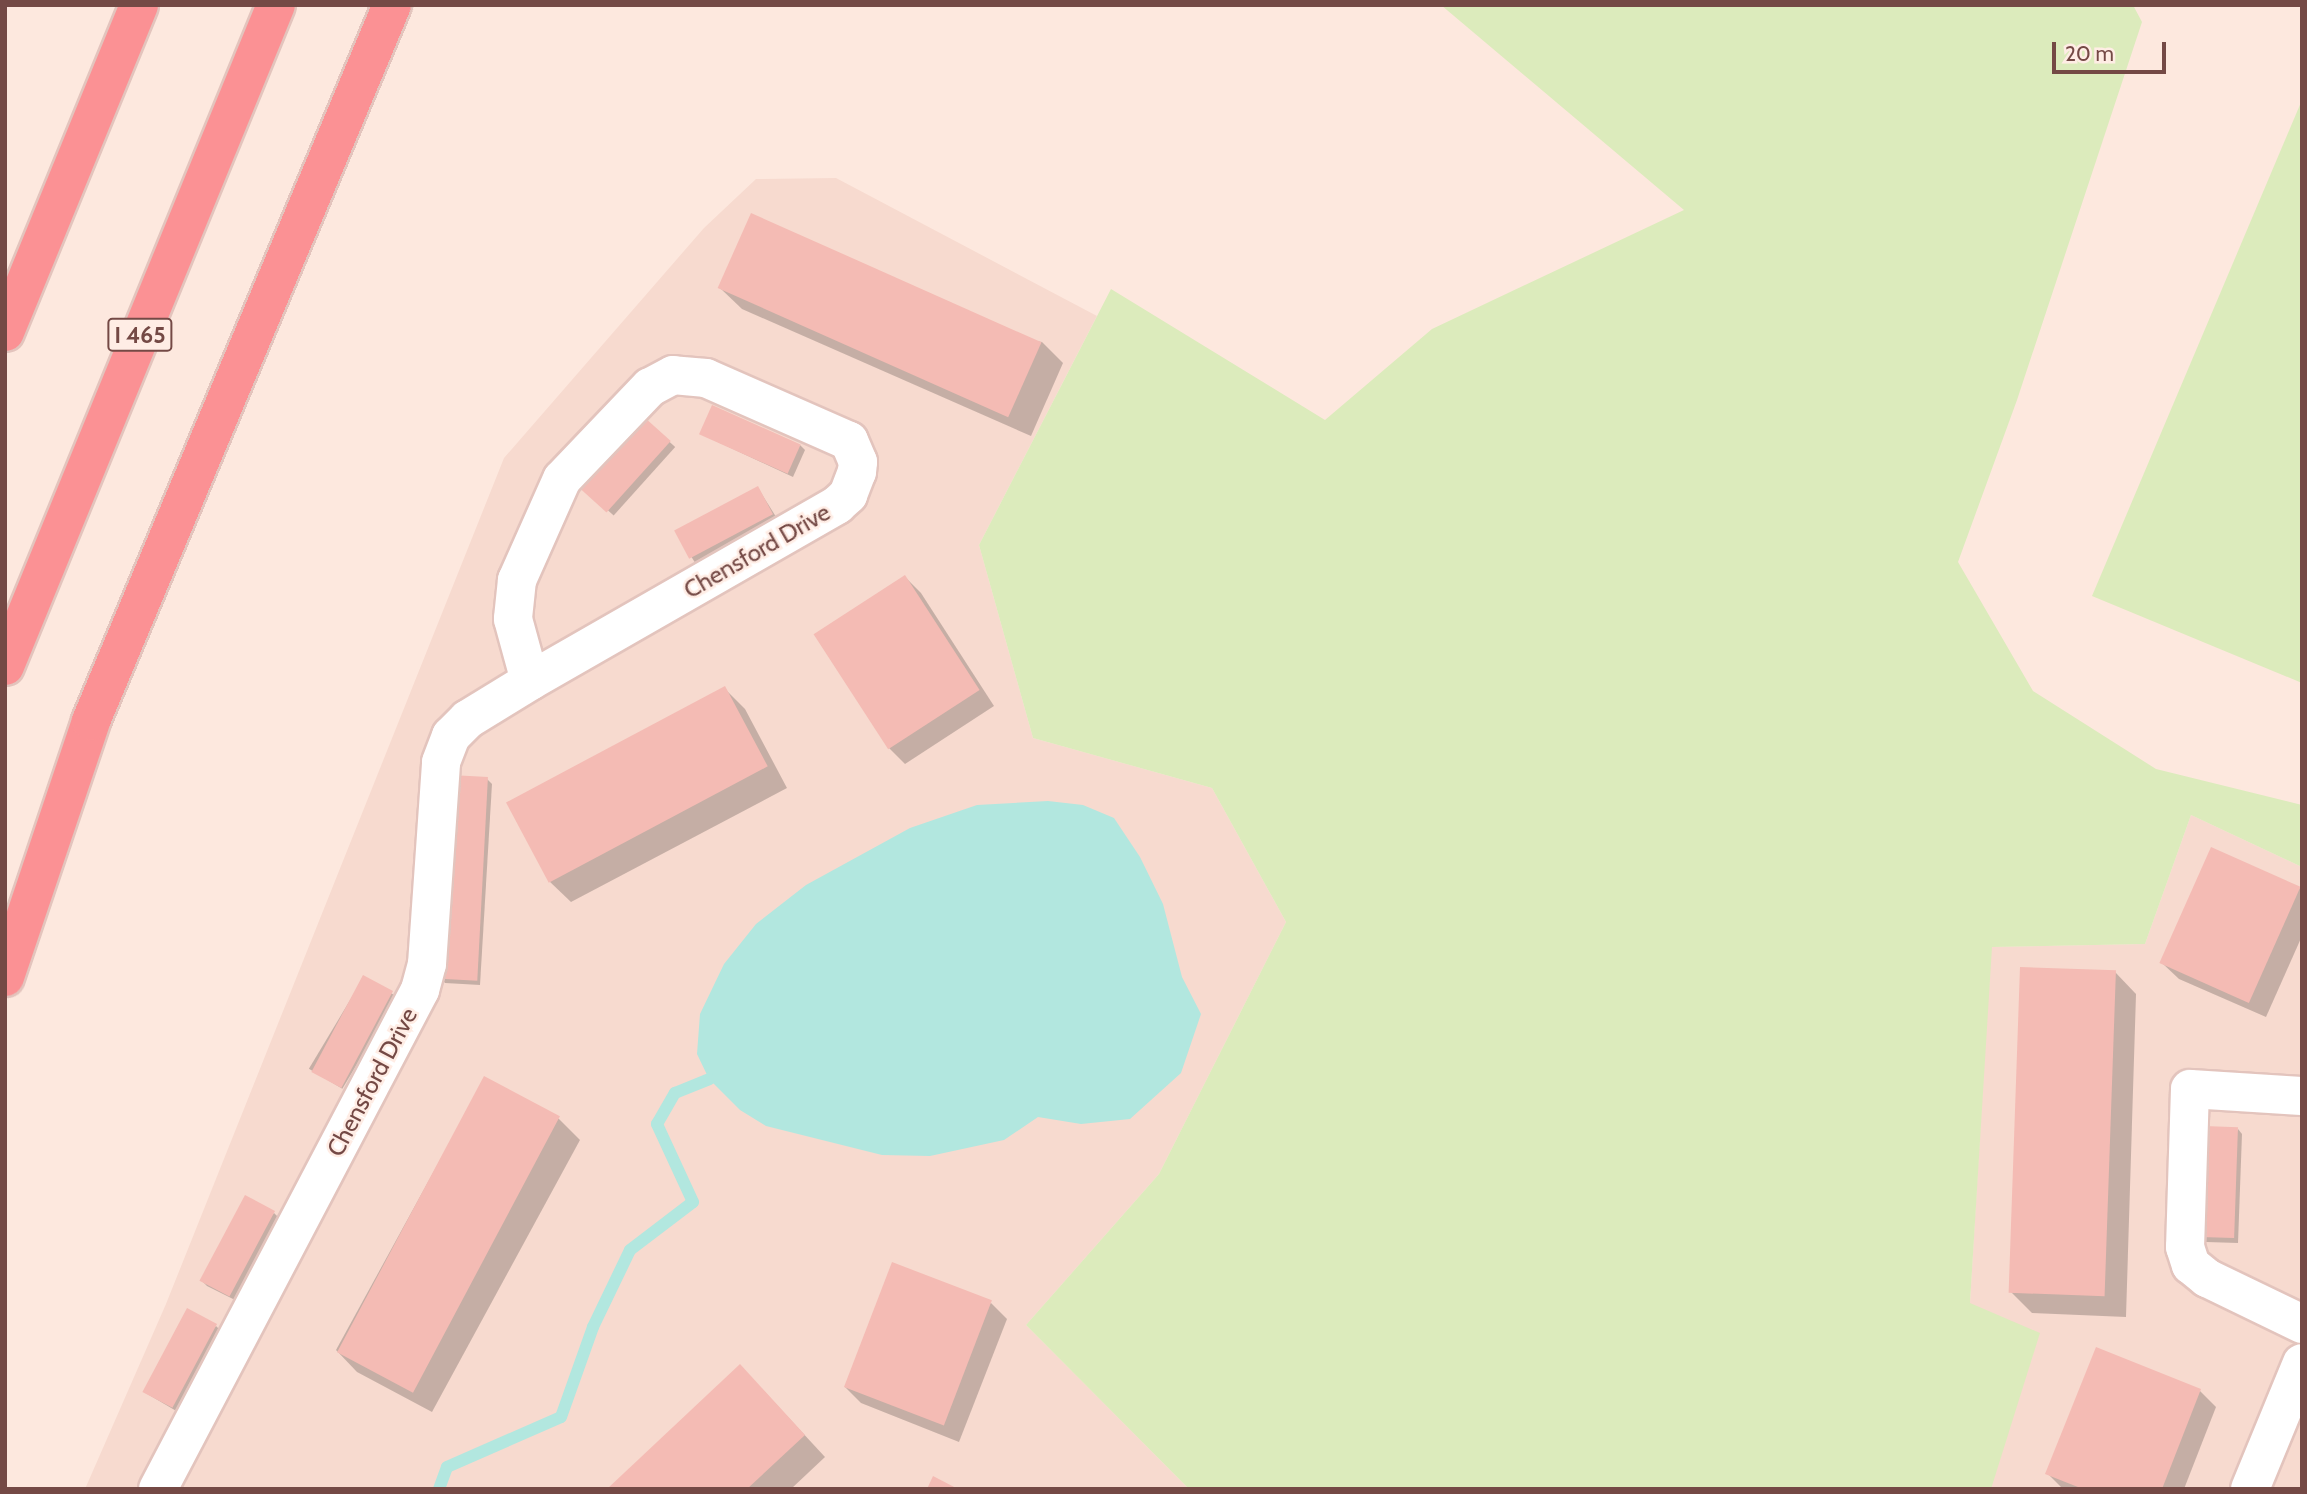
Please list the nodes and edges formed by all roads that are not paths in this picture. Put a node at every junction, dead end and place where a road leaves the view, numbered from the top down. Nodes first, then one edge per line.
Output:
1 (139, 5) edge
2 (275, 5) edge
3 (393, 5) edge
4 (5, 332) edge
5 (5, 666) edge
6 (530, 681) junction
7 (5, 977) edge
8 (2302, 1096) edge
9 (2302, 1324) edge
10 (2302, 1363) edge
11 (158, 1489) edge
12 (2250, 1489) edge

1 - 4 highway
2 - 5 highway, I 465
3 - 7 highway
6 - 6 street, Chensford Drive
6 - 11 street, Chensford Drive
8 - 9 street
10 - 12 street

